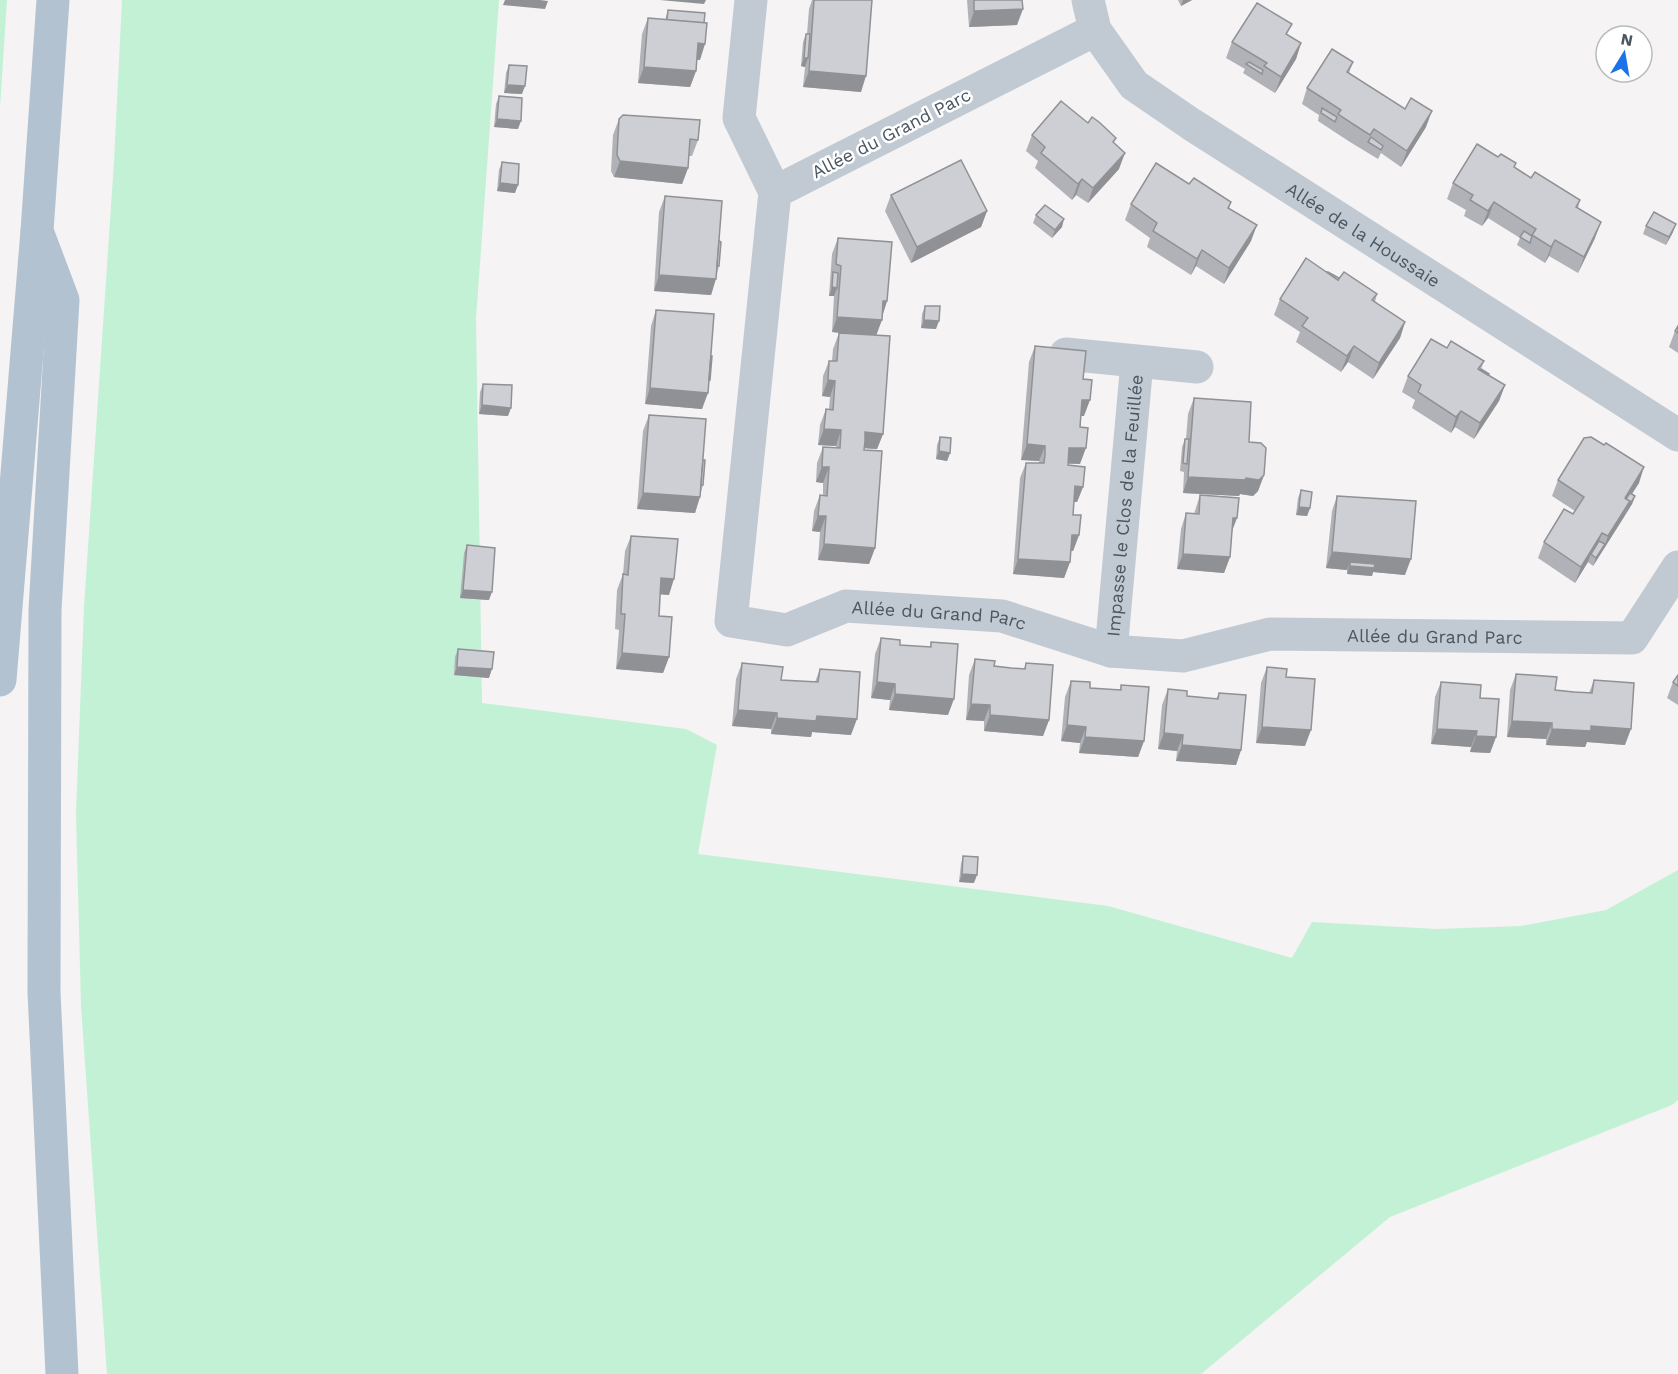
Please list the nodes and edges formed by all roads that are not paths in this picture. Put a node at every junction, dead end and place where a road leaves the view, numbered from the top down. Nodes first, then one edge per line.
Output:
1 (53, 0) edge
2 (751, 0) edge
3 (1091, 15) edge
4 (775, 192) junction
5 (38, 231) junction
6 (1065, 354) edge
7 (1137, 362) junction
8 (1197, 367) dead end
9 (1678, 435) edge
10 (1678, 567) edge
11 (1111, 651) junction
12 (0, 680) edge
13 (62, 1374) edge

1 - 5 main road
2 - 4 street
3 - 4 street, Allée du Grand Parc
3 - 9 street, Allée de la Houssaie
4 - 11 street, Allée du Grand Parc
5 - 12 main road
5 - 13 main road
6 - 7 street, Impasse le Clos de la Feuillée
7 - 8 street, Impasse le Clos de la Feuillée
7 - 11 street, Impasse le Clos de la Feuillée
10 - 11 street, Allée du Grand Parc

